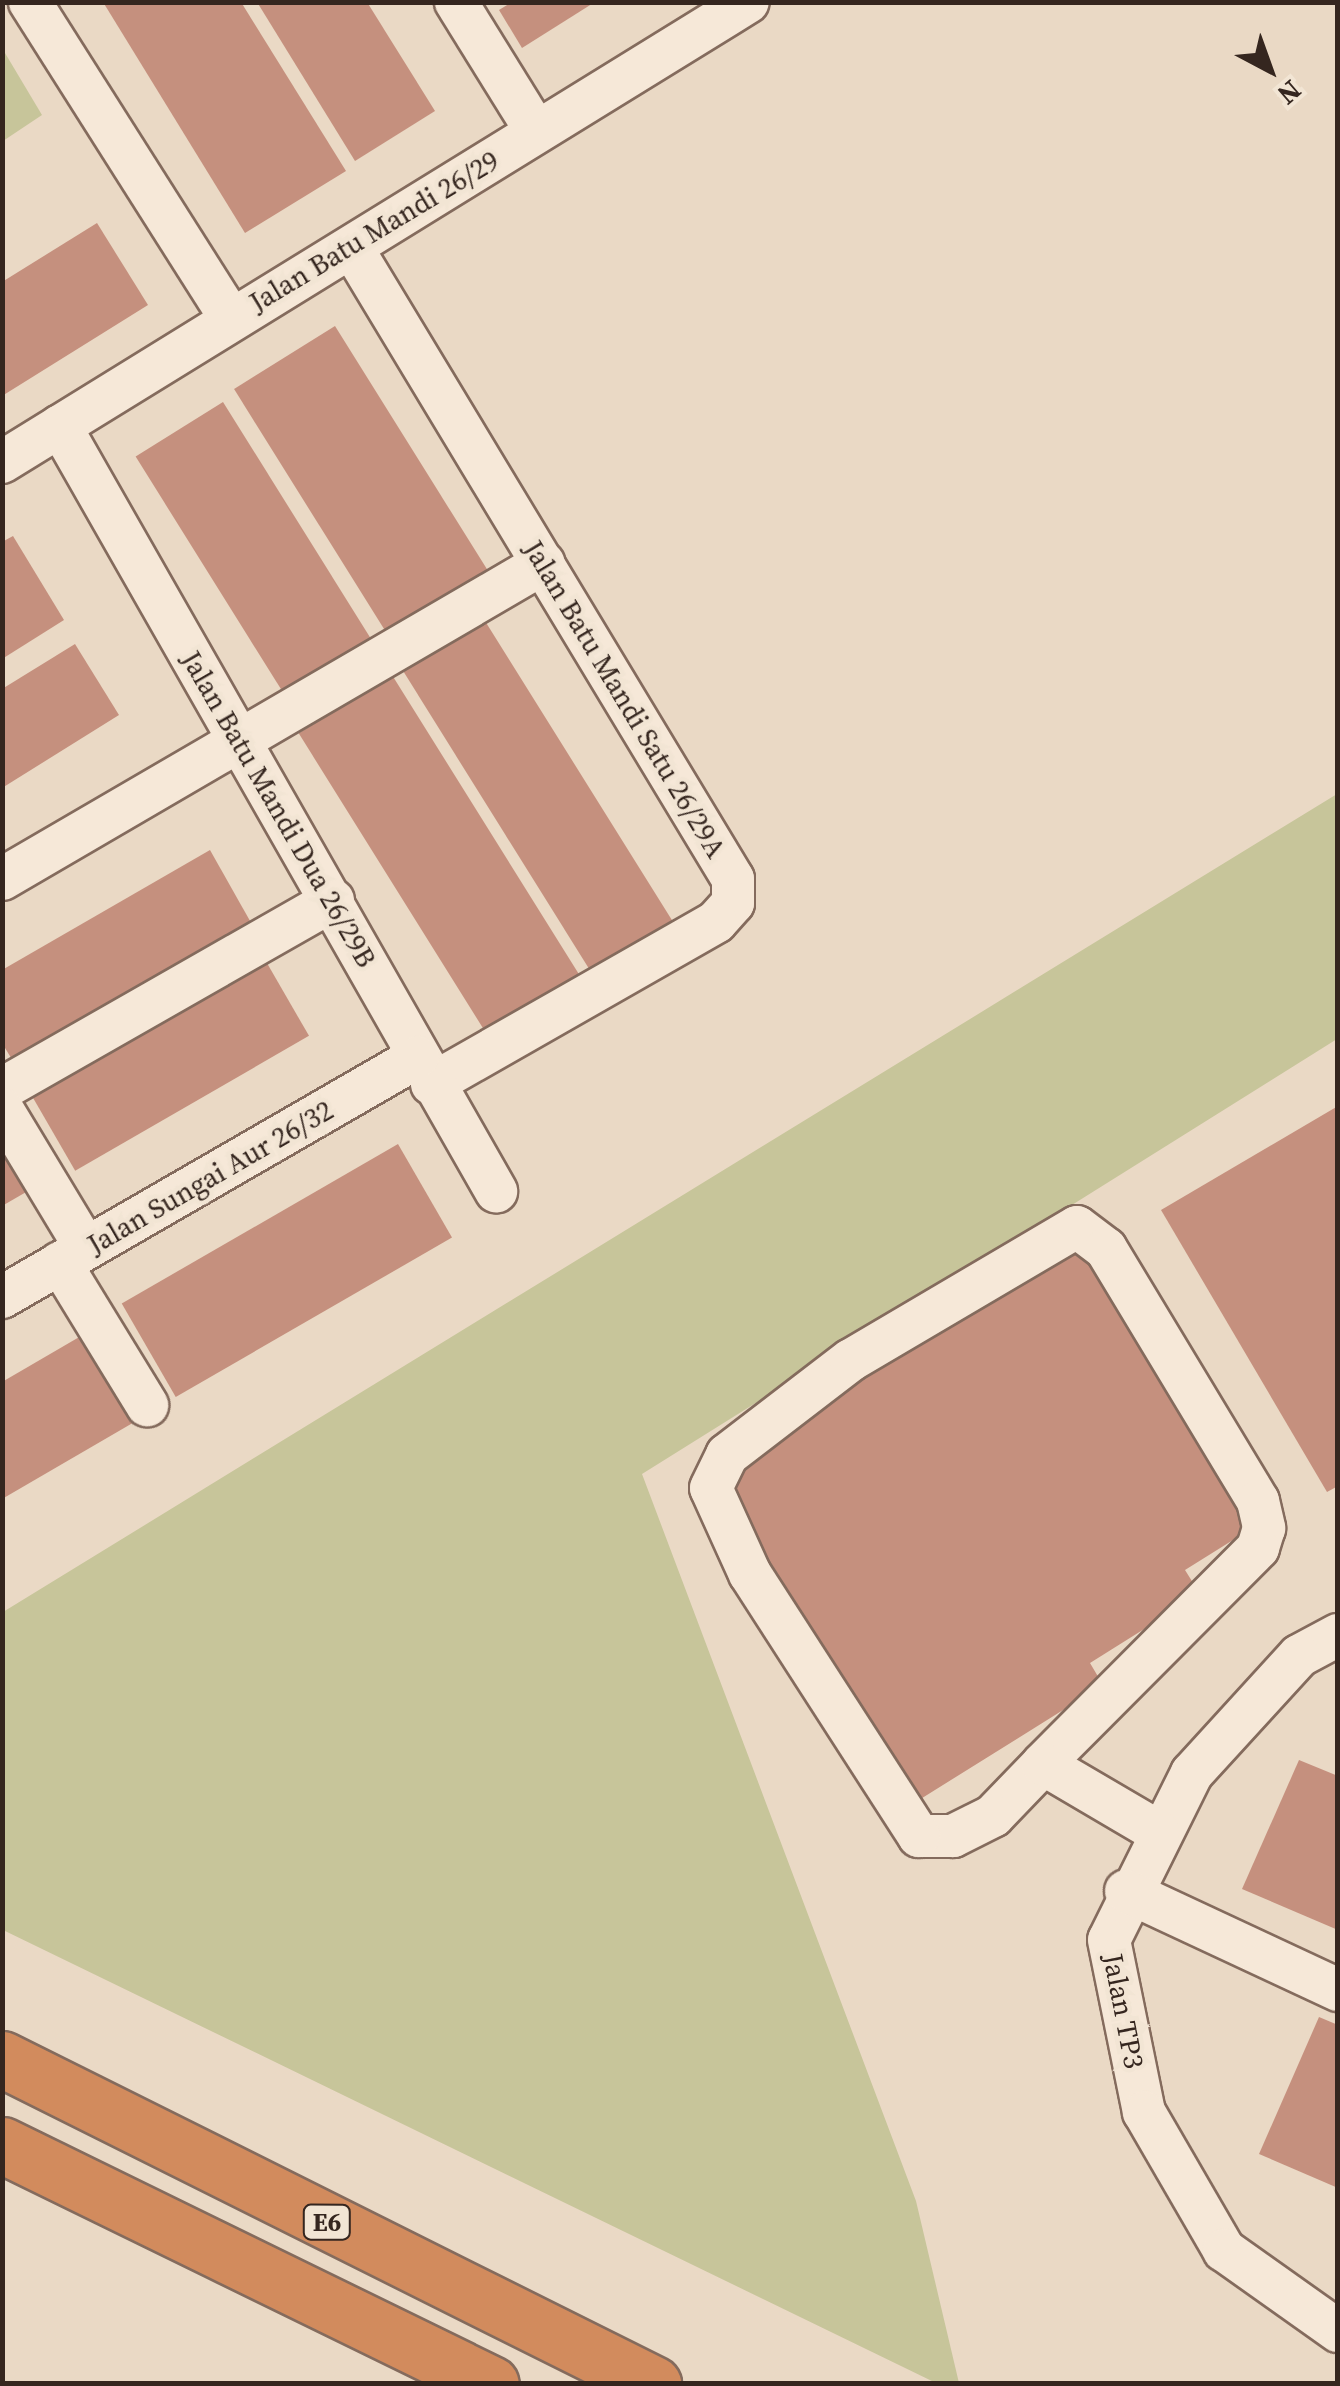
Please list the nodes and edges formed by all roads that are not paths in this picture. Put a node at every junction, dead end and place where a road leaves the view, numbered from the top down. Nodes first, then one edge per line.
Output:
1 (30, 2) edge
2 (456, 2) edge
3 (748, 2) edge
4 (536, 132) junction
5 (352, 248) junction
6 (230, 318) junction
7 (60, 426) junction
8 (2, 462) edge
9 (544, 563) junction
10 (239, 740) junction
11 (2, 879) edge
12 (333, 900) junction
13 (425, 1071) junction
14 (2, 1089) edge
15 (2, 1109) edge
16 (496, 1192) dead end
17 (73, 1256) junction
18 (2, 1296) edge
19 (147, 1405) dead end
20 (1338, 1635) edge
21 (1318, 1664) edge
22 (1043, 1764) junction
23 (1159, 1832) junction
24 (1126, 1891) junction
25 (1338, 1990) edge
26 (2, 2059) edge
27 (2, 2145) edge
28 (1338, 2331) edge
29 (490, 2384) edge
30 (653, 2384) edge

1 - 6 street
2 - 4 street
3 - 4 street, Jalan Batu Mandi 26/29
4 - 5 street, Jalan Batu Mandi 26/29
5 - 6 street, Jalan Batu Mandi 26/29
5 - 9 street, Jalan Batu Mandi Satu 26/29A
6 - 7 street, Jalan Batu Mandi 26/29
7 - 8 street, Jalan Batu Mandi 26/29
7 - 10 street, Jalan Batu Mandi Dua 26/29B
9 - 10 street
9 - 13 street, Jalan Batu Mandi Satu 26/29A
10 - 11 street
10 - 12 street, Jalan Batu Mandi Dua 26/29B
12 - 13 street, Jalan Batu Mandi Dua 26/29B
12 - 14 street
13 - 16 street, Jalan Batu Mandi Dua 26/29B
13 - 17 street, Jalan Sungai Aur 26/32
15 - 17 street
17 - 18 street, Jalan Sungai Aur 26/32
17 - 19 street
20 - 21 street, Jalan TP3
21 - 23 street, Jalan TP3
22 - 22 street
22 - 23 street
23 - 24 street, Jalan TP3
24 - 25 street
24 - 28 street, Jalan TP3
26 - 30 highway, E6
27 - 29 highway

